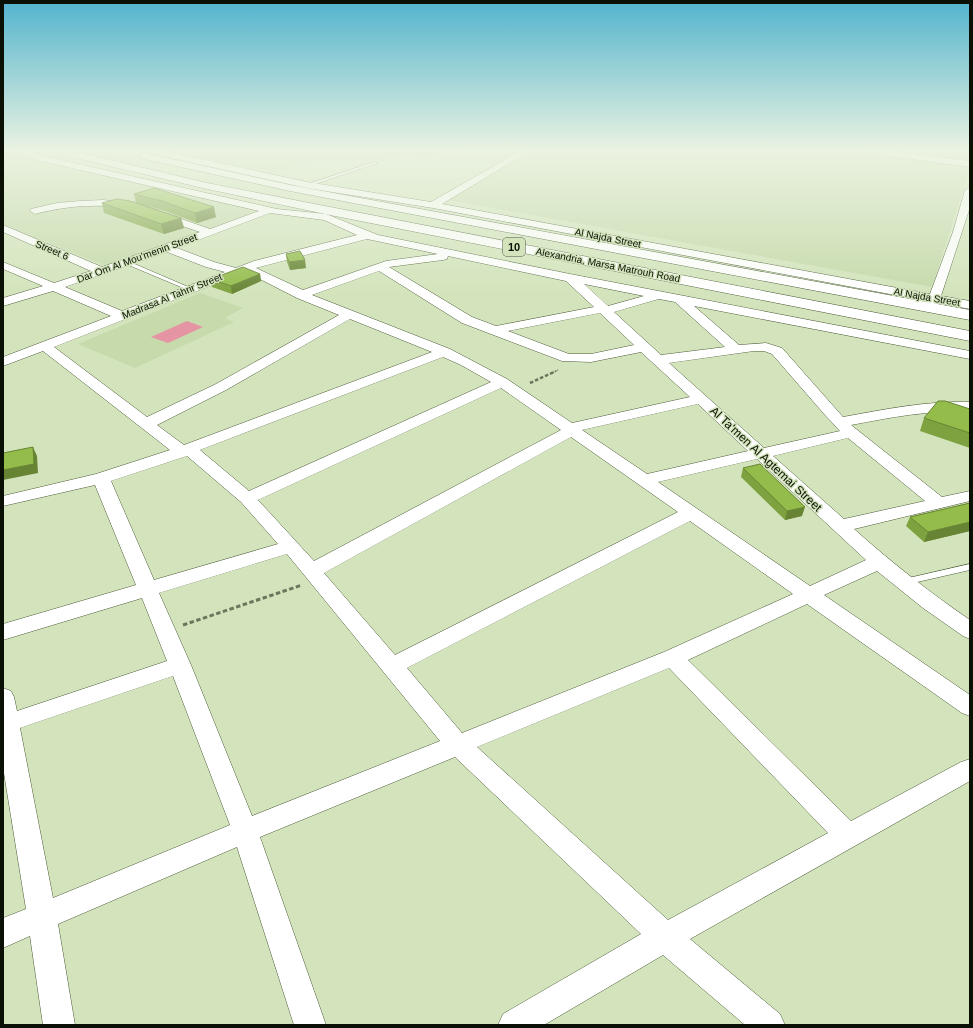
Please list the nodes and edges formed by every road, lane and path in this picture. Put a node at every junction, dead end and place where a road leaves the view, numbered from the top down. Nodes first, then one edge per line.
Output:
1 (221, 199) edge
2 (261, 199) edge
3 (373, 199) edge
4 (393, 199) edge
5 (443, 199) edge
6 (967, 199) edge
7 (433, 205) junction
8 (133, 206) edge
9 (270, 210) junction
10 (35, 211) dead end
11 (147, 211) edge
12 (333, 216) junction
13 (3, 228) edge
14 (210, 232) junction
15 (958, 232) junction
16 (970, 234) edge
17 (372, 237) junction
18 (168, 248) junction
19 (459, 255) junction
20 (128, 263) junction
21 (3, 265) edge
22 (385, 265) junction
23 (240, 269) junction
24 (752, 270) junction
25 (102, 271) junction
26 (570, 278) junction
27 (54, 287) junction
28 (190, 289) junction
29 (301, 295) junction
30 (660, 295) junction
31 (679, 299) junction
32 (3, 302) edge
33 (932, 303) junction
34 (970, 305) edge
35 (604, 310) junction
36 (348, 315) junction
37 (970, 315) edge
38 (123, 316) junction
39 (492, 331) junction
40 (970, 336) edge
41 (44, 346) junction
42 (644, 347) junction
43 (736, 349) junction
44 (445, 352) junction
45 (970, 355) edge
46 (580, 359) junction
47 (658, 360) junction
48 (3, 362) edge
49 (508, 386) junction
50 (701, 399) junction
51 (970, 407) edge
52 (146, 424) junction
53 (845, 427) junction
54 (571, 429) junction
55 (185, 450) junction
56 (760, 453) junction
57 (101, 478) junction
58 (643, 480) junction
59 (970, 496) edge
60 (247, 498) junction
61 (3, 501) edge
62 (938, 503) junction
63 (691, 513) junction
64 (840, 526) junction
65 (290, 547) junction
66 (880, 562) junction
67 (970, 567) edge
68 (316, 575) junction
69 (904, 582) junction
70 (147, 589) junction
71 (809, 595) junction
72 (165, 631) junction
73 (970, 631) edge
74 (3, 632) edge
75 (672, 658) junction
76 (180, 665) junction
77 (392, 666) junction
78 (3, 697) edge
79 (970, 707) edge
80 (8, 723) junction
81 (457, 744) junction
82 (970, 769) edge
83 (245, 831) junction
84 (848, 835) junction
85 (42, 917) junction
86 (3, 933) edge
87 (665, 937) junction
88 (59, 1025) edge
89 (310, 1025) edge
90 (514, 1025) edge
91 (769, 1025) edge

1 - 9 street
2 - 12 main road, Alexandria, Marsa Matrouh Road / 10
3 - 24 main road, Alexandria, Marsa Matrouh Road / 10
4 - 7 street, Al Najda Street
5 - 7 street
6 - 15 street
7 - 24 street, Al Najda Street
8 - 10 street
9 - 12 street
9 - 14 street, Dar Om Al Mou'menin Street
11 - 14 street
12 - 17 street
12 - 40 main road, Alexandria, Marsa Matrouh Road / 10
13 - 25 street, Street 6
14 - 18 street, Dar Om Al Mou'menin Street
15 - 16 street
15 - 33 street
17 - 19 street
17 - 22 street
17 - 23 street, Madrasa Al Tahrir Street
18 - 20 street, Dar Om Al Mou'menin Street
18 - 23 street
19 - 22 street
19 - 26 street
20 - 25 street, Dar Om Al Mou'menin Street
20 - 28 lane
21 - 27 street
22 - 29 street
22 - 39 street
23 - 28 street, Madrasa Al Tahrir Street
23 - 29 street
24 - 33 main road, Alexandria, Marsa Matrouh Road / 10
25 - 27 street, Dar Om Al Mou'menin Street
26 - 30 street
26 - 35 street, Al Ta'men Al Agtemai Street
27 - 32 street, Dar Om Al Mou'menin Street
27 - 38 street
28 - 38 street, Madrasa Al Tahrir Street
29 - 36 street
30 - 31 street
30 - 35 street
31 - 43 street
31 - 45 street
33 - 34 street, Al Najda Street
33 - 37 main road, Alexandria, Marsa Matrouh Road / 10
35 - 39 street
35 - 42 street, Al Ta'men Al Agtemai Street
36 - 44 street
36 - 52 street
38 - 41 street, Madrasa Al Tahrir Street
39 - 46 street
41 - 48 street, Madrasa Al Tahrir Street
41 - 52 street
42 - 46 street
42 - 47 street, Al Ta'men Al Agtemai Street
43 - 47 street
43 - 53 street
44 - 49 street
44 - 55 street
46 - 49 path
47 - 50 street, Al Ta'men Al Agtemai Street
49 - 54 street
49 - 60 street
50 - 54 street
50 - 56 street, Al Ta'men Al Agtemai Street
51 - 53 street
52 - 55 street
53 - 56 street
53 - 62 street
54 - 58 street
54 - 68 street
55 - 57 street
55 - 60 street
56 - 58 street
56 - 64 street, Al Ta'men Al Agtemai Street
57 - 61 street
57 - 70 street
58 - 63 street
59 - 62 street
60 - 65 street
62 - 64 street
63 - 71 street
63 - 77 street
64 - 66 street, Al Ta'men Al Agtemai Street
65 - 68 street
65 - 70 street
66 - 69 street, Al Ta'men Al Agtemai Street
66 - 71 street
67 - 69 lane
68 - 72 path
68 - 77 street
69 - 73 street, Al Ta'men Al Agtemai Street
70 - 72 street
70 - 74 street
71 - 75 street
71 - 79 street
72 - 76 street
75 - 81 street
75 - 84 street
76 - 80 street
76 - 83 street
77 - 81 street
78 - 80 street
80 - 85 street
81 - 83 street
81 - 87 street
82 - 84 street
83 - 85 street
83 - 89 street
84 - 87 street
85 - 86 street
85 - 88 street
87 - 90 street
87 - 91 street

